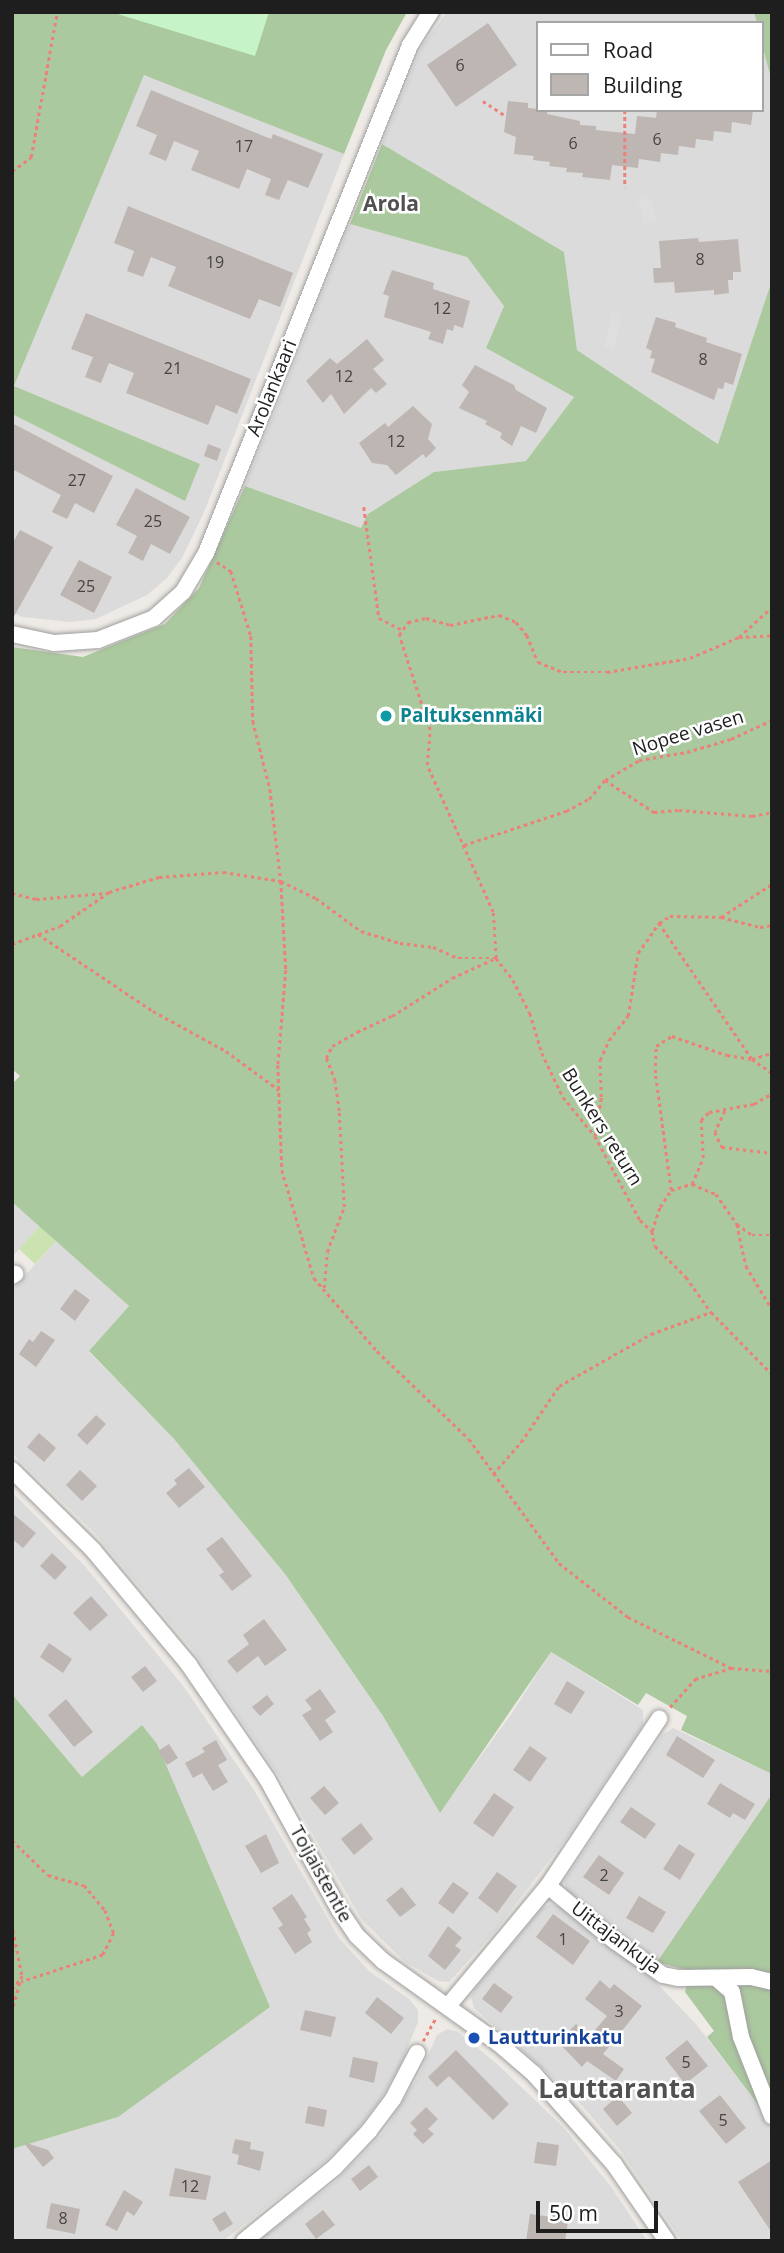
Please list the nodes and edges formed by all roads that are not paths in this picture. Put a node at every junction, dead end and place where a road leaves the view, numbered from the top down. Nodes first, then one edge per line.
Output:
1 (431, 12) edge
2 (12, 634) edge
3 (12, 1470) edge
4 (659, 1719) road end
5 (548, 1886) junction
6 (716, 1978) junction
7 (772, 1982) edge
8 (443, 2009) junction
9 (417, 2053) road end
10 (772, 2116) edge
11 (244, 2241) edge
12 (667, 2241) edge

1 - 2 street, Arolankaari
3 - 8 street, Toijaistentie
4 - 5 street
5 - 6 street, Uittajankuja
5 - 8 street
6 - 7 street, Uittajankuja
6 - 10 street
8 - 12 street, Toijaistentie
9 - 11 street

